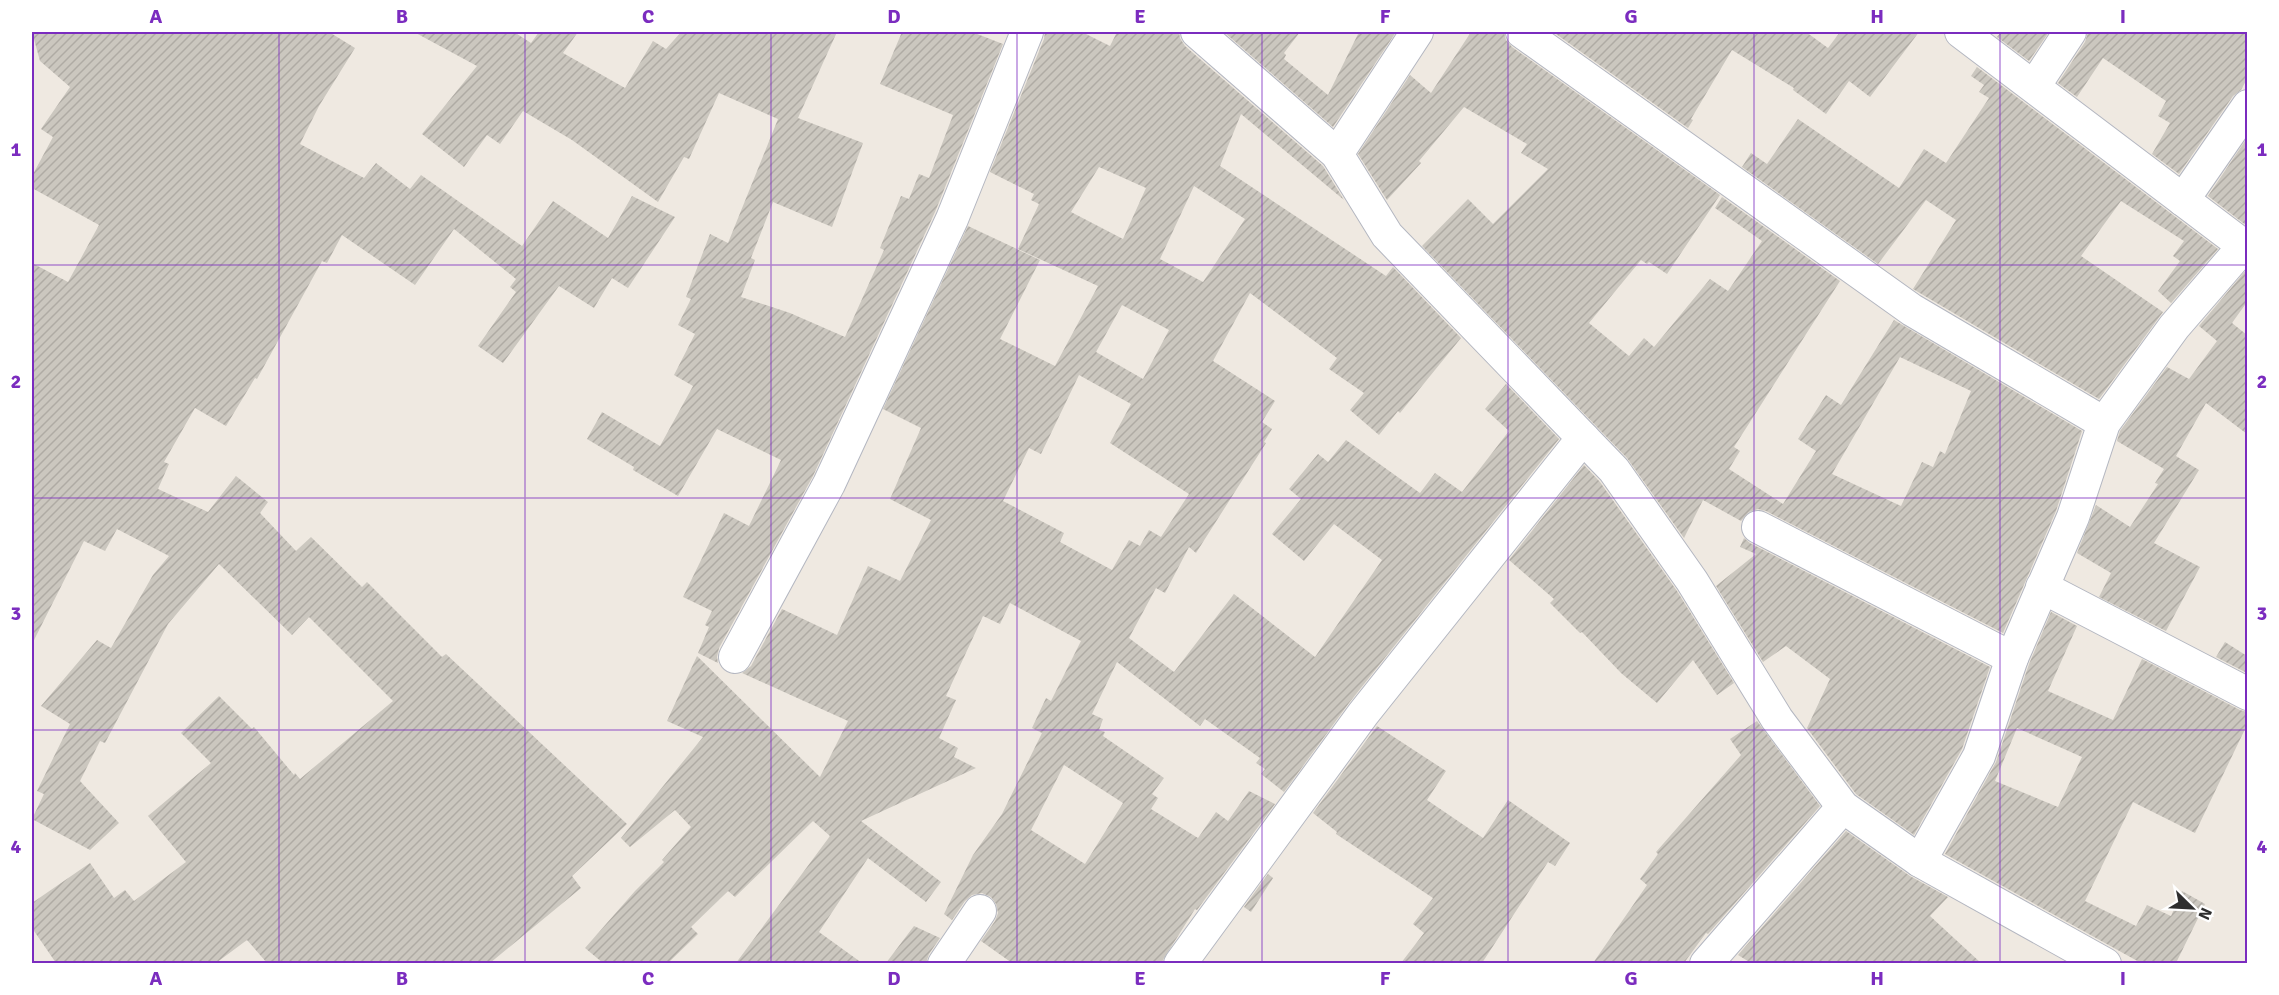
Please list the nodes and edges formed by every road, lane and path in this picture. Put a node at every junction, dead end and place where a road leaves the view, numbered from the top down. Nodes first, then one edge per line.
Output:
1 (1027, 32) edge
2 (1197, 32) edge
3 (1417, 32) edge
4 (1522, 32) edge
5 (1961, 32) edge
6 (2070, 32) edge
7 (2035, 85) junction
8 (2247, 106) edge
9 (1337, 154) junction
10 (2183, 200) junction
11 (2246, 245) edge
12 (2104, 423) junction
13 (1583, 438) junction
14 (1758, 527) dead end
15 (2042, 587) junction
16 (735, 657) dead end
17 (2012, 658) junction
18 (2247, 694) edge
19 (1843, 807) junction
20 (1920, 861) junction
21 (980, 911) dead end
22 (944, 963) edge
23 (1180, 963) edge
24 (1706, 963) edge
25 (2105, 963) edge

1 - 16 street
2 - 9 street
3 - 9 street
4 - 12 street
5 - 7 street
6 - 7 street
7 - 10 street
8 - 10 street
9 - 13 street
10 - 11 street
11 - 12 street
12 - 15 street
13 - 19 street
13 - 23 street
14 - 17 street
15 - 17 street
15 - 18 street
17 - 20 street
19 - 20 street
19 - 24 street
20 - 25 street
21 - 22 street

